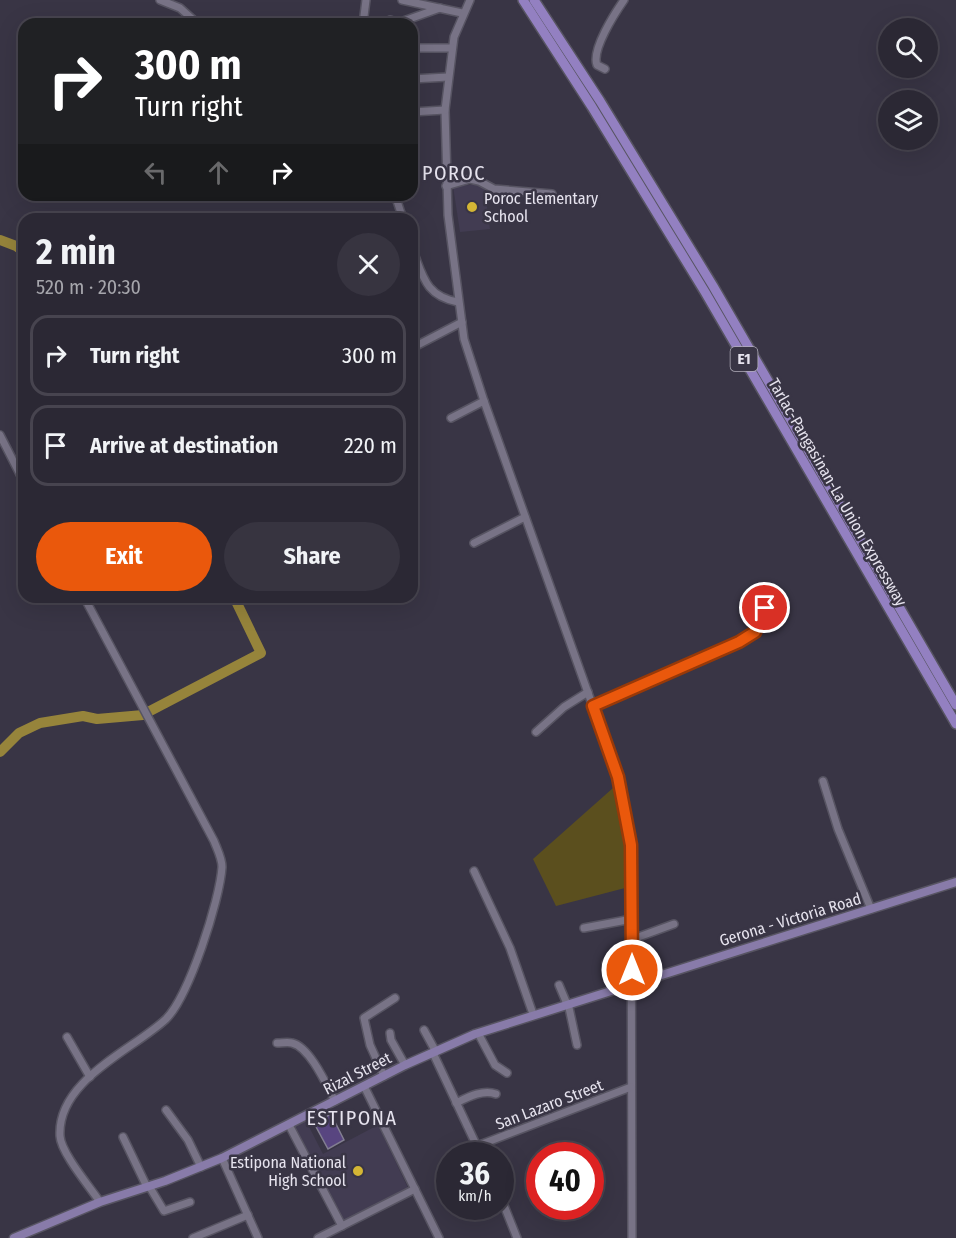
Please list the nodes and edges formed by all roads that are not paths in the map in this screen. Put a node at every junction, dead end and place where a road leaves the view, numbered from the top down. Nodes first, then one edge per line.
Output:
1 (160, 0) edge
2 (366, 0) edge
3 (402, 0) edge
4 (470, 0) edge
5 (523, 0) edge
6 (534, 0) edge
7 (624, 0) edge
8 (440, 8) junction
9 (462, 13) junction
10 (191, 18) edge
11 (364, 18) edge
12 (413, 18) edge
13 (418, 48) edge
14 (452, 48) junction
15 (605, 69) dead end
16 (448, 77) junction
17 (418, 80) edge
18 (445, 110) junction
19 (418, 112) edge
20 (446, 186) junction
21 (552, 194) dead end
22 (418, 262) edge
23 (458, 302) junction
24 (462, 322) junction
25 (418, 345) edge
26 (484, 401) junction
27 (451, 418) dead end
28 (0, 435) edge
29 (18, 470) edge
30 (525, 517) junction
31 (474, 543) dead end
32 (87, 603) edge
33 (765, 608) dead end
34 (588, 692) junction
35 (956, 705) edge
36 (593, 706) junction
37 (956, 724) edge
38 (536, 732) dead end
39 (823, 781) dead end
40 (474, 871) dead end
41 (956, 882) edge
42 (871, 909) junction
43 (632, 919) junction
44 (674, 924) dead end
45 (584, 928) dead end
46 (633, 939) junction
47 (632, 957) junction
48 (606, 963) dead end
49 (633, 984) junction
50 (559, 985) dead end
51 (395, 998) dead end
52 (567, 1004) junction
53 (533, 1014) junction
54 (424, 1030) dead end
55 (390, 1033) dead end
56 (478, 1033) junction
57 (67, 1038) dead end
58 (277, 1043) dead end
59 (577, 1045) dead end
60 (434, 1052) junction
61 (405, 1065) junction
62 (507, 1073) dead end
63 (384, 1076) junction
64 (90, 1077) junction
65 (364, 1086) junction
66 (631, 1087) junction
67 (496, 1094) dead end
68 (335, 1101) junction
69 (456, 1103) junction
70 (166, 1110) dead end
71 (290, 1125) junction
72 (123, 1137) dead end
73 (475, 1142) edge
74 (487, 1142) edge
75 (222, 1158) junction
76 (201, 1167) junction
77 (148, 1186) junction
78 (415, 1189) junction
79 (100, 1202) junction
80 (190, 1202) dead end
81 (248, 1215) junction
82 (510, 1220) edge
83 (342, 1226) junction
84 (18, 1237) edge
85 (193, 1238) edge
86 (258, 1238) edge
87 (318, 1238) edge
88 (439, 1238) edge
89 (518, 1238) edge
90 (632, 1238) edge

1 - 10 street
2 - 11 street
3 - 8 street
4 - 9 street
5 - 37 highway, Tarlac-Pangasinan-La Union Expressway / E1
6 - 35 highway, Tarlac-Pangasinan-La Union Expressway / E1
7 - 15 street
8 - 9 street
8 - 12 street
9 - 14 street
13 - 14 street
14 - 16 street
16 - 17 street
16 - 18 street
18 - 19 street
18 - 20 street
20 - 21 street
20 - 23 street
22 - 23 street
23 - 24 street
24 - 25 street
24 - 26 street
26 - 27 street
26 - 30 street
28 - 29 street
30 - 31 street
30 - 34 street
32 - 64 street
33 - 36 street
34 - 36 street
34 - 38 street
36 - 43 street
39 - 42 street
40 - 53 street
41 - 42 main road, Gerona - Victoria Road
42 - 49 main road, Gerona - Victoria Road
43 - 45 street
43 - 46 street
44 - 46 street
46 - 47 street
47 - 48 street
47 - 49 street
49 - 52 main road, Rizal Street
49 - 66 street
50 - 52 street
51 - 63 street
52 - 53 main road, Rizal Street
52 - 59 street
53 - 56 main road, Rizal Street
54 - 60 street
55 - 61 street
56 - 60 main road, Rizal Street
56 - 62 street
57 - 64 street
58 - 68 street
60 - 61 main road, Rizal Street
60 - 69 street
61 - 63 main road, Rizal Street
63 - 65 main road, Rizal Street
64 - 79 street
65 - 68 main road, Rizal Street
65 - 78 street
66 - 74 street, San Lazaro Street
66 - 90 street
67 - 69 street
68 - 71 main road, Rizal Street
69 - 73 street
70 - 76 street
71 - 75 main road, Rizal Street
71 - 83 street
72 - 77 street
75 - 76 main road, Rizal Street
75 - 81 street
76 - 77 main road, Rizal Street
77 - 79 main road, Rizal Street
77 - 80 street
78 - 83 street
78 - 88 street
79 - 84 main road
81 - 85 street
81 - 86 street
82 - 89 street
83 - 87 street

